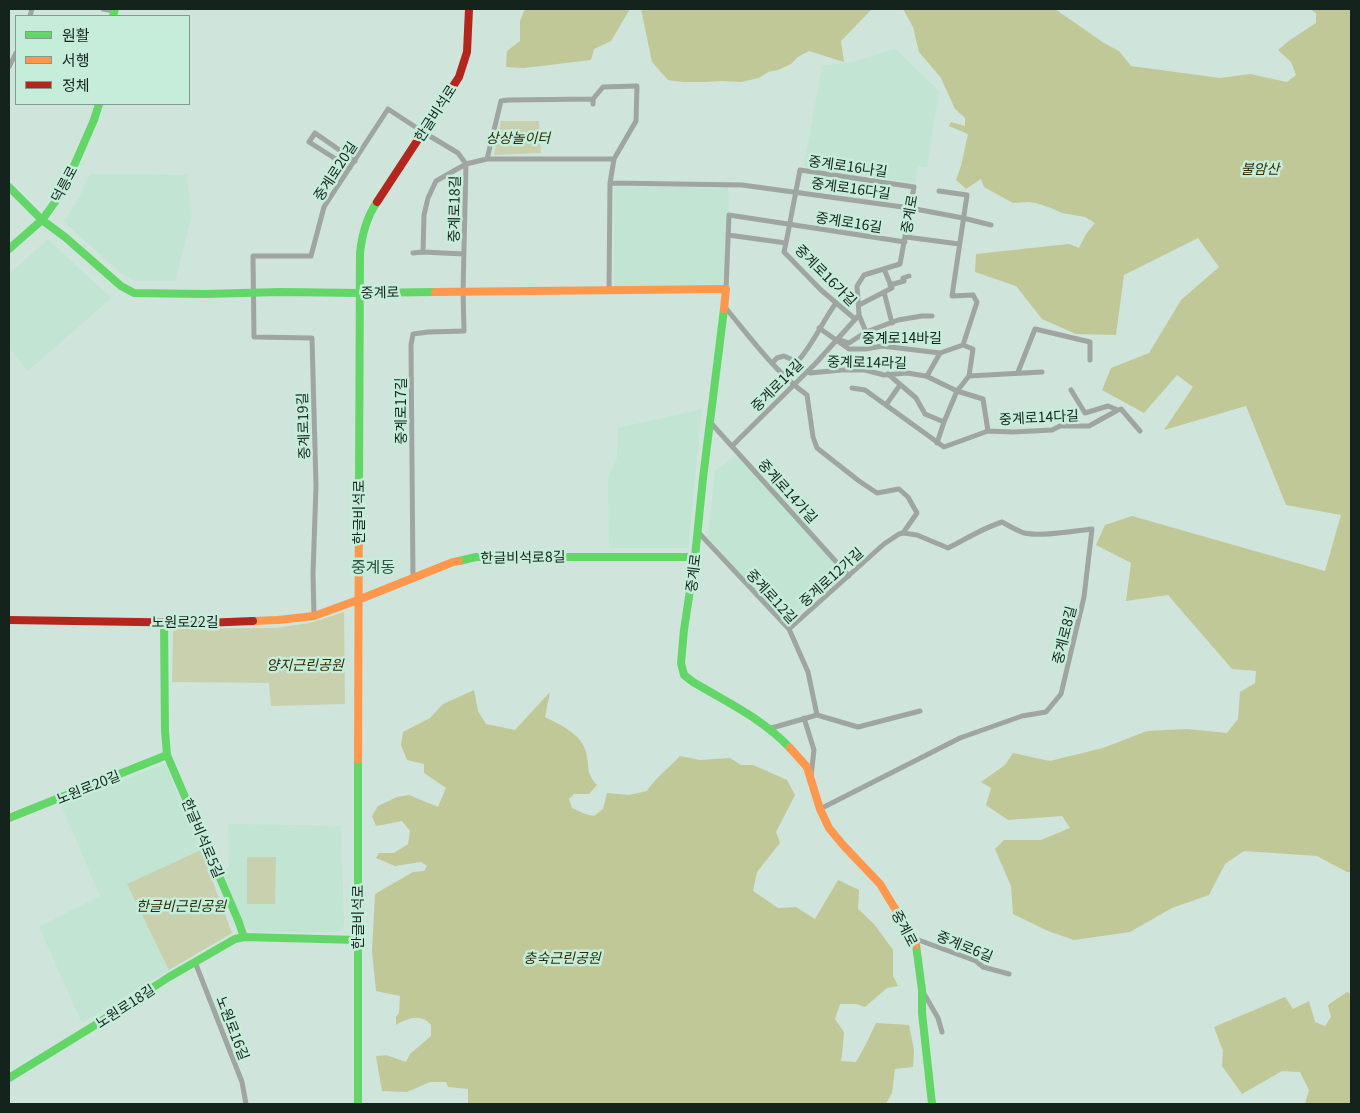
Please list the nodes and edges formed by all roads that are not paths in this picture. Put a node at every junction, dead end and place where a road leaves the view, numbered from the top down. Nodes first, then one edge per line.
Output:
1 (102, 9) edge
2 (469, 9) edge
3 (114, 12) edge
4 (15, 55) edge
5 (9, 67) edge
6 (99, 105) edge
7 (423, 132) junction
8 (487, 159) junction
9 (614, 159) junction
10 (355, 161) junction
11 (466, 164) junction
12 (350, 168) junction
13 (610, 183) junction
14 (9, 187) edge
15 (914, 187) joint
16 (939, 191) dead end
17 (796, 192) junction
18 (910, 208) junction
19 (963, 218) junction
20 (42, 220) junction
21 (789, 224) junction
22 (991, 225) dead end
23 (728, 235) junction
24 (905, 239) junction
25 (786, 242) junction
26 (959, 244) junction
27 (9, 250) edge
28 (423, 252) junction
29 (413, 253) dead end
30 (464, 254) junction
31 (884, 269) junction
32 (909, 276) dead end
33 (890, 285) junction
34 (726, 289) junction
35 (609, 290) junction
36 (463, 291) junction
37 (884, 292) junction
38 (253, 293) junction
39 (360, 293) junction
40 (836, 302) junction
41 (859, 305) junction
42 (724, 306) junction
43 (932, 316) dead end
44 (857, 317) junction
45 (892, 323) junction
46 (819, 328) junction
47 (866, 332) junction
48 (837, 340) junction
49 (963, 345) junction
50 (940, 353) junction
51 (1090, 360) dead end
52 (772, 363) junction
53 (806, 372) junction
54 (1018, 372) junction
55 (1042, 372) dead end
56 (888, 374) junction
57 (927, 376) junction
58 (969, 376) junction
59 (793, 385) junction
60 (900, 385) junction
61 (852, 388) dead end
62 (1071, 390) dead end
63 (957, 391) junction
64 (983, 399) joint
65 (886, 405) junction
66 (1118, 410) junction
67 (710, 422) junction
68 (944, 422) junction
69 (1140, 430) dead end
70 (988, 431) junction
71 (937, 443) junction
72 (732, 446) junction
73 (698, 532) junction
74 (903, 533) junction
75 (695, 557) junction
76 (849, 576) junction
77 (413, 578) junction
78 (358, 600) junction
79 (314, 616) junction
80 (9, 620) edge
81 (164, 623) junction
82 (789, 630) junction
83 (920, 711) dead end
84 (817, 715) junction
85 (804, 718) junction
86 (768, 729) junction
87 (167, 755) junction
88 (811, 777) junction
89 (820, 809) junction
90 (9, 818) edge
91 (244, 937) junction
92 (913, 938) junction
93 (358, 940) junction
94 (195, 962) junction
95 (1009, 974) dead end
96 (922, 990) junction
97 (942, 1032) dead end
98 (9, 1078) edge
99 (246, 1104) edge
100 (358, 1104) edge
101 (932, 1104) edge

1 - 3 street
2 - 7 street, 한글비석로
4 - 5 street
6 - 20 street, 덕릉로
7 - 10 street, 중계로20길
7 - 11 street, 중계로18길
7 - 39 street, 한글비석로
8 - 9 street
8 - 9 street
8 - 11 street
9 - 13 street
10 - 12 street, 중계로20길
10 - 12 street
11 - 28 street, 중계로18길
11 - 30 street, 중계로18길
12 - 38 street, 중계로20길
13 - 17 street
13 - 35 street
14 - 20 street, 중계로
15 - 17 street, 중계로16나길
15 - 18 street, 중계로
16 - 19 street
17 - 18 street, 중계로16다길
17 - 21 street, 중계로16나길
18 - 19 street, 중계로16다길
18 - 24 street, 중계로
19 - 22 street, 중계로16다길
19 - 26 street
20 - 27 street, 덕릉로
20 - 38 street, 중계로
21 - 23 street, 중계로16길
21 - 24 street, 중계로16길
21 - 25 street
23 - 25 street, 중계로16가길
23 - 34 street, 중계로16길
24 - 26 street, 중계로16길
24 - 31 street
25 - 40 street, 중계로16가길
26 - 49 street
28 - 29 street
28 - 30 street, 중계로18길
30 - 36 street, 중계로18길
31 - 33 street
31 - 41 street
32 - 33 street
33 - 37 street
34 - 35 street, 중계로
34 - 42 street, 중계로
35 - 36 street, 중계로
36 - 39 street, 중계로
36 - 77 street, 중계로17길
37 - 41 street
37 - 45 street
38 - 39 street, 중계로
38 - 79 street, 중계로19길
39 - 78 street, 한글비석로
40 - 44 street, 중계로16가길
40 - 46 street
41 - 44 street
42 - 52 street
42 - 67 street, 중계로
43 - 45 street
44 - 47 street
44 - 48 street, 중계로14길
45 - 47 street
46 - 48 street
46 - 52 street
47 - 48 street
48 - 50 street, 중계로14바길
48 - 53 street, 중계로14길
49 - 50 street, 중계로14바길
49 - 58 street
50 - 57 street
51 - 54 street
52 - 59 street
53 - 56 street, 중계로14라길
53 - 59 street, 중계로14길
54 - 55 street
54 - 58 street
56 - 57 street, 중계로14라길
56 - 60 street
57 - 63 street, 중계로14라길
58 - 63 street
59 - 72 street, 중계로14길
59 - 74 street
60 - 65 street
60 - 68 street
61 - 65 street
62 - 66 street, 중계로14다길
63 - 64 street, 중계로14라길
63 - 68 street
64 - 70 street, 중계로14다길
65 - 71 street
66 - 69 street
66 - 70 street, 중계로14다길
67 - 72 street, 중계로14가길
67 - 73 street, 중계로
68 - 71 street
70 - 71 street, 중계로14다길
72 - 76 street, 중계로14가길
73 - 75 street, 중계로
73 - 82 street, 중계로12길
74 - 76 street, 중계로12가길
74 - 89 street, 중계로8길
75 - 77 street, 한글비석로8길
75 - 86 street, 중계로
76 - 82 street, 중계로12가길
77 - 78 street, 한글비석로8길
78 - 79 street, 노원로22길
78 - 93 street, 한글비석로
79 - 81 street, 노원로22길
80 - 81 street, 노원로22길
81 - 87 street, 한글비석로5길
82 - 84 street, 중계로12길
83 - 84 street
84 - 85 street
85 - 86 street
85 - 88 street, 중계로
86 - 88 street, 중계로
87 - 90 street, 노원로20길
87 - 91 street, 한글비석로5길
88 - 89 street, 중계로
89 - 92 street, 중계로
91 - 93 street
91 - 94 street, 노원로18길
92 - 95 street, 중계로6길
92 - 96 street, 중계로
93 - 100 street, 한글비석로
94 - 98 street, 노원로18길
94 - 99 street, 노원로16길
96 - 97 street
96 - 101 street, 중계로

